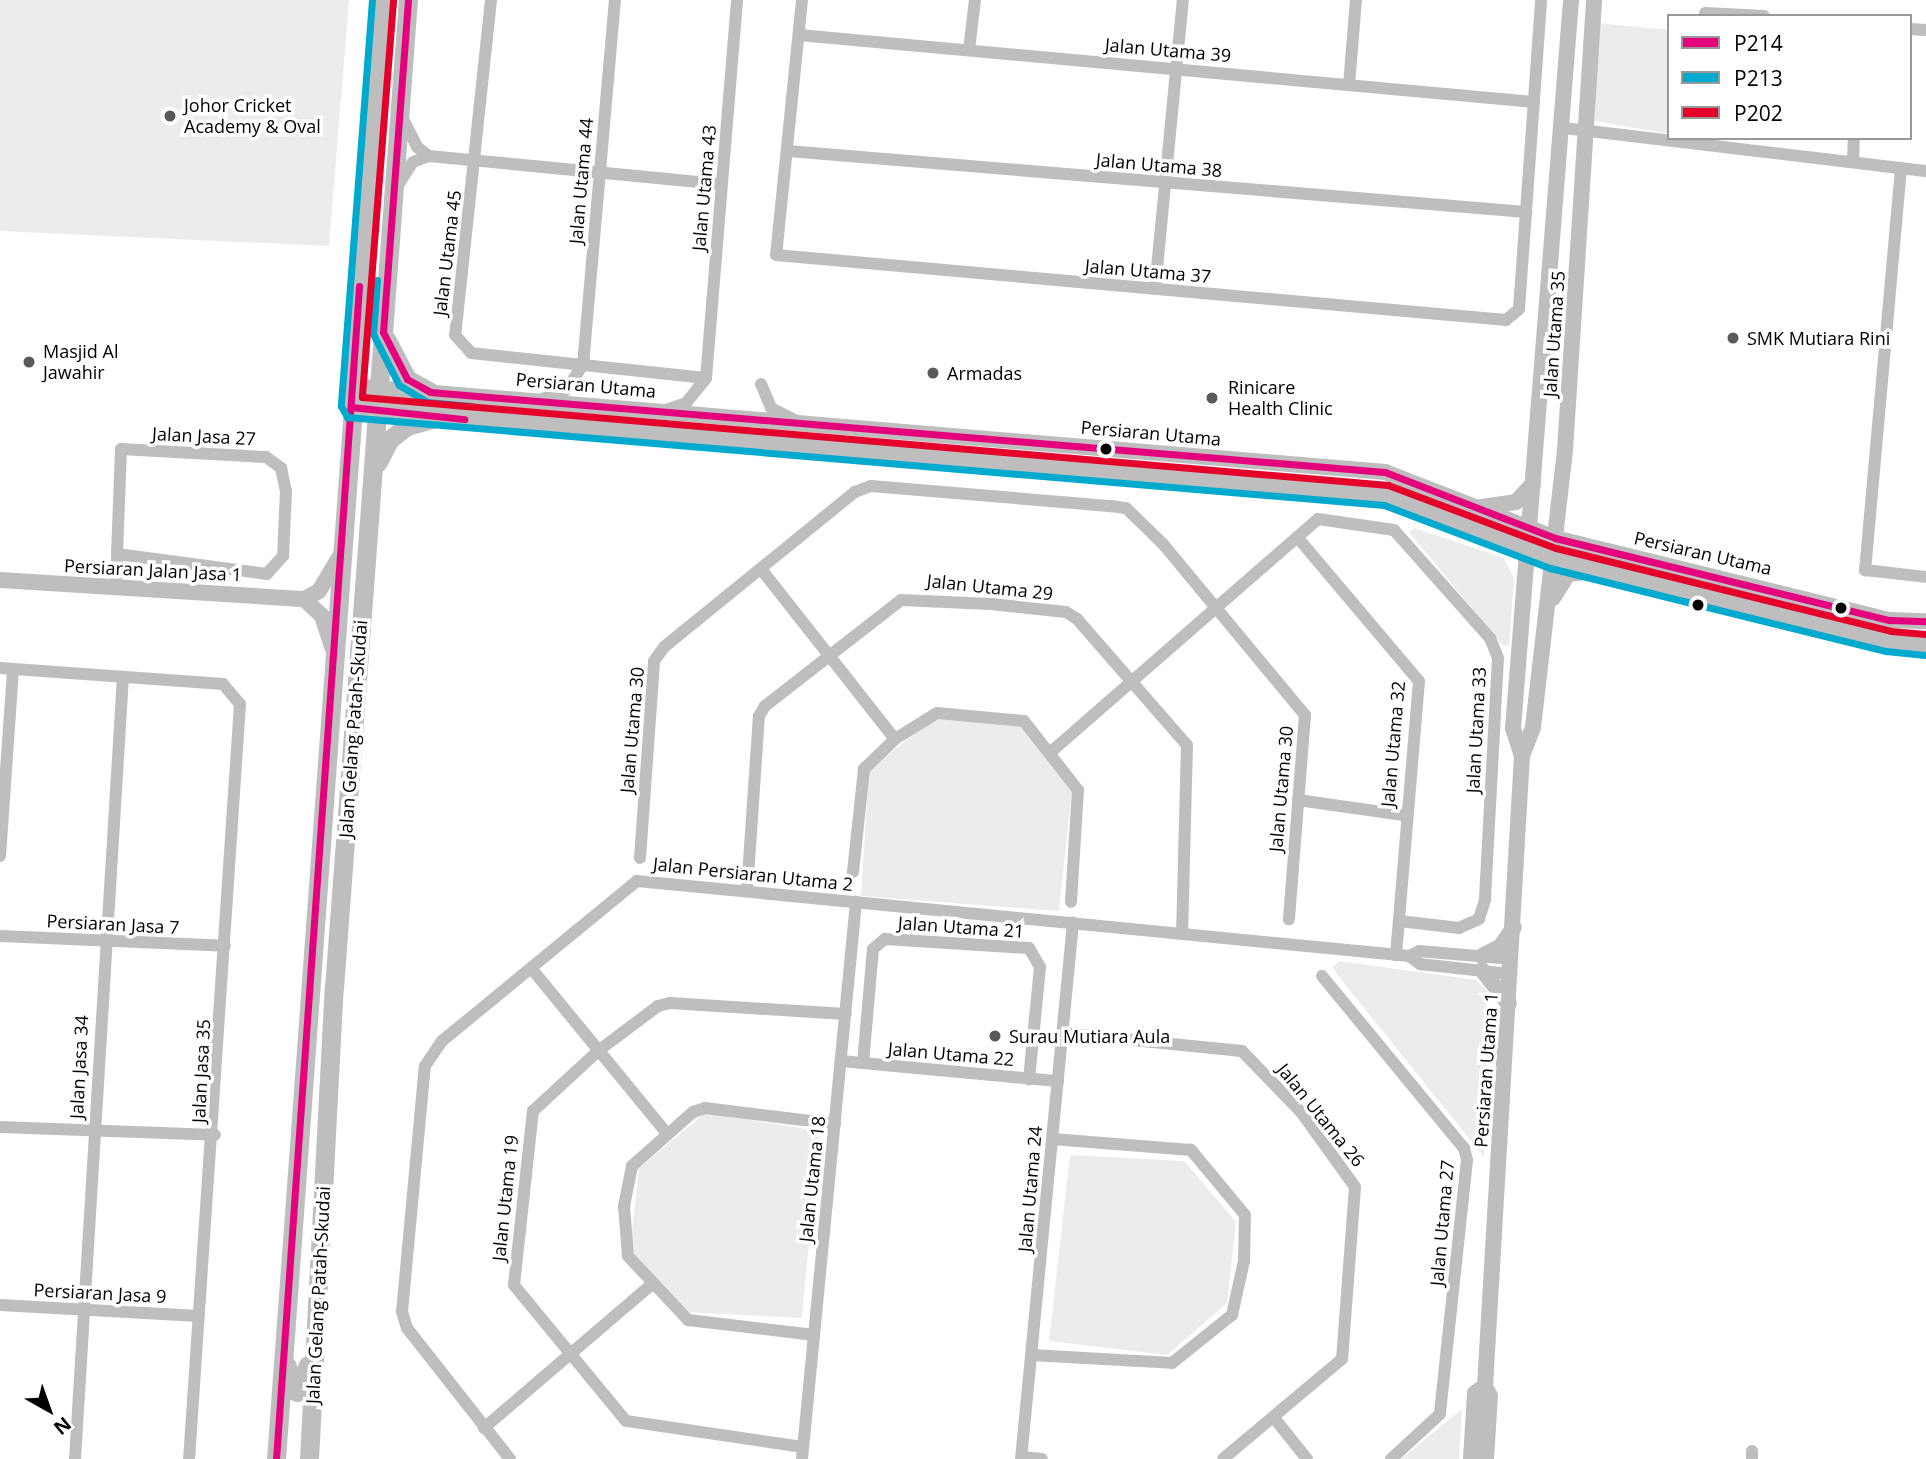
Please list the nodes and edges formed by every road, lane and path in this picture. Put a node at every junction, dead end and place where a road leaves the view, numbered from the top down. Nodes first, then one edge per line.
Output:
1 (383, 0) edge
2 (408, 0) edge
3 (491, 0) edge
4 (615, 0) edge
5 (737, 0) edge
6 (802, 0) edge
7 (975, 0) edge
8 (1183, 0) edge
9 (1356, 0) edge
10 (1541, 0) edge
11 (1571, 0) edge
12 (1594, 0) edge
13 (1705, 13) dead end
14 (1731, 14) edge
15 (799, 35) junction
16 (970, 50) junction
17 (1177, 68) junction
18 (1349, 85) junction
19 (1534, 102) junction
20 (400, 113) junction
21 (1563, 128) junction
22 (1587, 131) junction
23 (1667, 137) edge
24 (1706, 140) edge
25 (1854, 140) edge
26 (1745, 143) edge
27 (788, 152) junction
28 (429, 156) junction
29 (476, 160) junction
30 (1853, 162) junction
31 (1901, 168) junction
32 (1926, 171) edge
33 (600, 172) junction
34 (1165, 183) junction
35 (722, 184) junction
36 (394, 195) junction
37 (1526, 212) junction
38 (1155, 289) junction
39 (383, 332) junction
40 (583, 365) junction
41 (706, 378) junction
42 (761, 384) dead end
43 (351, 386) junction
44 (380, 388) junction
45 (430, 392) junction
46 (534, 401) junction
47 (351, 407) junction
48 (378, 411) junction
49 (660, 411) junction
50 (438, 417) junction
51 (800, 422) junction
52 (372, 478) junction
53 (1533, 484) junction
54 (1476, 506) junction
55 (1529, 529) junction
56 (1298, 538) junction
57 (1555, 538) junction
58 (1527, 550) junction
59 (342, 552) junction
60 (117, 554) junction
61 (1553, 558) junction
62 (761, 569) junction
63 (1616, 571) junction
64 (1926, 577) edge
65 (0, 580) edge
66 (116, 587) junction
67 (304, 599) junction
68 (1217, 609) junction
69 (1926, 621) edge
70 (1926, 645) edge
71 (1542, 648) junction
72 (334, 654) junction
73 (829, 655) junction
74 (6, 669) edge
75 (123, 677) junction
76 (1134, 680) junction
77 (895, 739) junction
78 (1052, 751) junction
79 (1522, 756) junction
80 (1298, 800) junction
81 (1405, 815) junction
82 (0, 856) edge
83 (640, 858) dead end
84 (853, 872) dead end
85 (747, 891) junction
86 (856, 902) junction
87 (1071, 902) dead end
88 (1289, 919) dead end
89 (1399, 921) junction
90 (1073, 923) junction
91 (1514, 928) junction
92 (1182, 934) junction
93 (0, 936) edge
94 (103, 942) junction
95 (225, 946) junction
96 (1402, 956) junction
97 (1482, 963) junction
98 (1512, 967) junction
99 (531, 968) junction
100 (1322, 976) dead end
101 (1509, 1004) junction
102 (845, 1014) junction
103 (1062, 1033) junction
104 (598, 1051) junction
105 (841, 1061) junction
106 (863, 1063) junction
107 (1029, 1079) junction
108 (1058, 1081) junction
109 (835, 1124) junction
110 (0, 1127) edge
111 (93, 1129) junction
112 (665, 1131) junction
113 (215, 1135) junction
114 (1052, 1139) junction
115 (651, 1285) junction
116 (0, 1305) edge
117 (83, 1310) junction
118 (199, 1316) junction
119 (317, 1330) junction
120 (284, 1331) junction
121 (814, 1335) junction
122 (1031, 1354) junction
123 (569, 1357) junction
124 (1485, 1386) junction
125 (1275, 1419) junction
126 (484, 1428) junction
127 (803, 1453) edge
128 (1022, 1458) edge
129 (75, 1459) edge
130 (189, 1459) edge
131 (276, 1459) edge
132 (309, 1459) edge
133 (510, 1459) edge
134 (1042, 1459) edge
135 (1223, 1459) edge
136 (1307, 1459) edge
137 (1391, 1459) edge
138 (1471, 1459) edge
139 (1486, 1459) edge

1 - 43 main road, Jalan Gelang Patah-Skudai
2 - 20 main road, Jalan Gelang Patah-Skudai
3 - 29 street, Jalan Utama 45
4 - 33 street, Jalan Utama 44
5 - 35 street, Jalan Utama 43
6 - 15 street
7 - 16 street
8 - 17 street
9 - 18 street
10 - 19 street
11 - 21 street, Jalan Utama 35
12 - 22 street, Jalan Utama 35
13 - 14 street
15 - 16 street, Jalan Utama 39
15 - 27 street
16 - 17 street, Jalan Utama 39
17 - 18 street, Jalan Utama 39
17 - 34 street
18 - 19 street, Jalan Utama 39
19 - 37 street
20 - 28 street
20 - 36 main road, Jalan Gelang Patah-Skudai
21 - 22 street
21 - 53 street, Jalan Utama 35
22 - 23 street
22 - 57 street, Jalan Utama 35
24 - 26 street
25 - 30 street
26 - 30 street
27 - 34 street, Jalan Utama 38
27 - 38 street, Jalan Utama 37
28 - 29 street
28 - 36 street
29 - 33 street
29 - 40 street, Jalan Utama 45
30 - 31 street
31 - 32 street
31 - 64 street
33 - 35 street
33 - 40 street, Jalan Utama 44
34 - 37 street, Jalan Utama 38
34 - 38 street
35 - 41 street, Jalan Utama 43
36 - 39 main road, Jalan Gelang Patah-Skudai
37 - 38 street, Jalan Utama 37
39 - 44 main road, Jalan Gelang Patah-Skudai
39 - 45 main road
40 - 41 street, Jalan Utama 45
40 - 46 street
41 - 49 street
42 - 51 street
43 - 44 street, Persiaran Utama
43 - 47 main road, Jalan Gelang Patah-Skudai
44 - 45 street, Persiaran Utama
44 - 48 main road, Jalan Gelang Patah-Skudai
45 - 46 street, Persiaran Utama
46 - 49 street, Persiaran Utama
47 - 48 street
47 - 59 main road, Jalan Gelang Patah-Skudai
48 - 50 street
48 - 52 main road, Jalan Gelang Patah-Skudai
49 - 51 street, Persiaran Utama
50 - 52 main road
50 - 58 street
51 - 54 street, Persiaran Utama
52 - 119 main road, Jalan Gelang Patah-Skudai
53 - 54 street
53 - 55 street, Jalan Utama 35
54 - 55 street, Persiaran Utama
55 - 57 street, Persiaran Utama
55 - 58 street, Persiaran Utama 1
56 - 68 street
56 - 81 street, Jalan Utama 32
56 - 89 street, Jalan Utama 33
57 - 61 street, Persiaran Utama 1
57 - 69 street, Persiaran Utama
58 - 61 street
58 - 79 street, Persiaran Utama 1
59 - 67 street
59 - 72 main road, Jalan Gelang Patah-Skudai
60 - 60 street, Jalan Jasa 27
60 - 66 street
61 - 63 street
61 - 71 street, Persiaran Utama 1
62 - 68 street, Jalan Utama 30
62 - 73 street
62 - 83 street, Jalan Utama 30
63 - 70 street
63 - 71 street
65 - 66 street, Persiaran Jalan Jasa 1
66 - 67 street, Persiaran Jalan Jasa 1
67 - 72 street
68 - 76 street
68 - 80 street, Jalan Utama 30
71 - 79 street, Persiaran Utama 1
72 - 120 main road, Jalan Gelang Patah-Skudai
73 - 76 street, Jalan Utama 29
73 - 77 street
73 - 85 street, Jalan Utama 29
74 - 75 street
74 - 82 street
75 - 94 street, Jalan Jasa 34
75 - 95 street, Jalan Jasa 35
76 - 78 street
76 - 92 street, Jalan Utama 29
77 - 78 street
77 - 84 street
78 - 87 street
79 - 91 street, Persiaran Utama 1
80 - 81 street
80 - 88 street, Jalan Utama 30
81 - 89 street, Jalan Utama 32
85 - 86 street, Jalan Persiaran Utama 2
85 - 99 street, Jalan Persiaran Utama 2
86 - 90 street, Jalan Persiaran Utama 2
86 - 102 street, Jalan Utama 18
89 - 96 street, Jalan Utama 32
90 - 92 street, Jalan Persiaran Utama 2
90 - 103 street, Jalan Utama 24
91 - 97 street
91 - 98 street, Persiaran Utama 1
92 - 96 street, Jalan Persiaran Utama 2
93 - 94 street, Persiaran Jasa 7
94 - 95 street, Persiaran Jasa 7
94 - 111 street, Jalan Jasa 34
95 - 113 street, Jalan Jasa 35
96 - 97 street, Jalan Persiaran Utama 2
97 - 98 street, Jalan Persiaran Utama 2
97 - 101 street
98 - 101 street, Persiaran Utama 1
99 - 104 street
99 - 126 street, Jalan Persiaran Utama 2
100 - 137 street, Jalan Utama 27
101 - 124 street, Persiaran Utama 1
102 - 104 street, Jalan Utama 19
102 - 105 street, Jalan Utama 18
103 - 108 street, Jalan Utama 24
103 - 125 street, Jalan Utama 26
104 - 112 street
104 - 123 street, Jalan Utama 19
105 - 106 street, Jalan Utama 22
105 - 109 street, Jalan Utama 18
106 - 107 street, Jalan Utama 22
106 - 107 street, Jalan Utama 21
107 - 108 street, Jalan Utama 22
108 - 114 street, Jalan Utama 24
109 - 112 street
109 - 121 street, Jalan Utama 18
110 - 111 street
111 - 113 street
111 - 117 street, Jalan Jasa 34
112 - 115 street
113 - 118 street, Jalan Jasa 35
114 - 122 street, Jalan Utama 24
114 - 122 street
115 - 121 street
115 - 123 street
116 - 117 street, Persiaran Jasa 9
117 - 118 street, Persiaran Jasa 9
117 - 129 street, Jalan Jasa 34
118 - 130 street, Jalan Jasa 35
119 - 120 main road
119 - 132 main road, Jalan Gelang Patah-Skudai
120 - 131 main road, Jalan Gelang Patah-Skudai
121 - 127 street, Jalan Utama 18
122 - 128 street, Jalan Utama 24
123 - 126 street
123 - 127 street, Jalan Utama 19
124 - 138 street, Persiaran Utama 1
124 - 139 street, Persiaran Utama 1
125 - 135 street, Jalan Utama 26
125 - 136 street
126 - 133 street, Jalan Persiaran Utama 2
128 - 134 street

